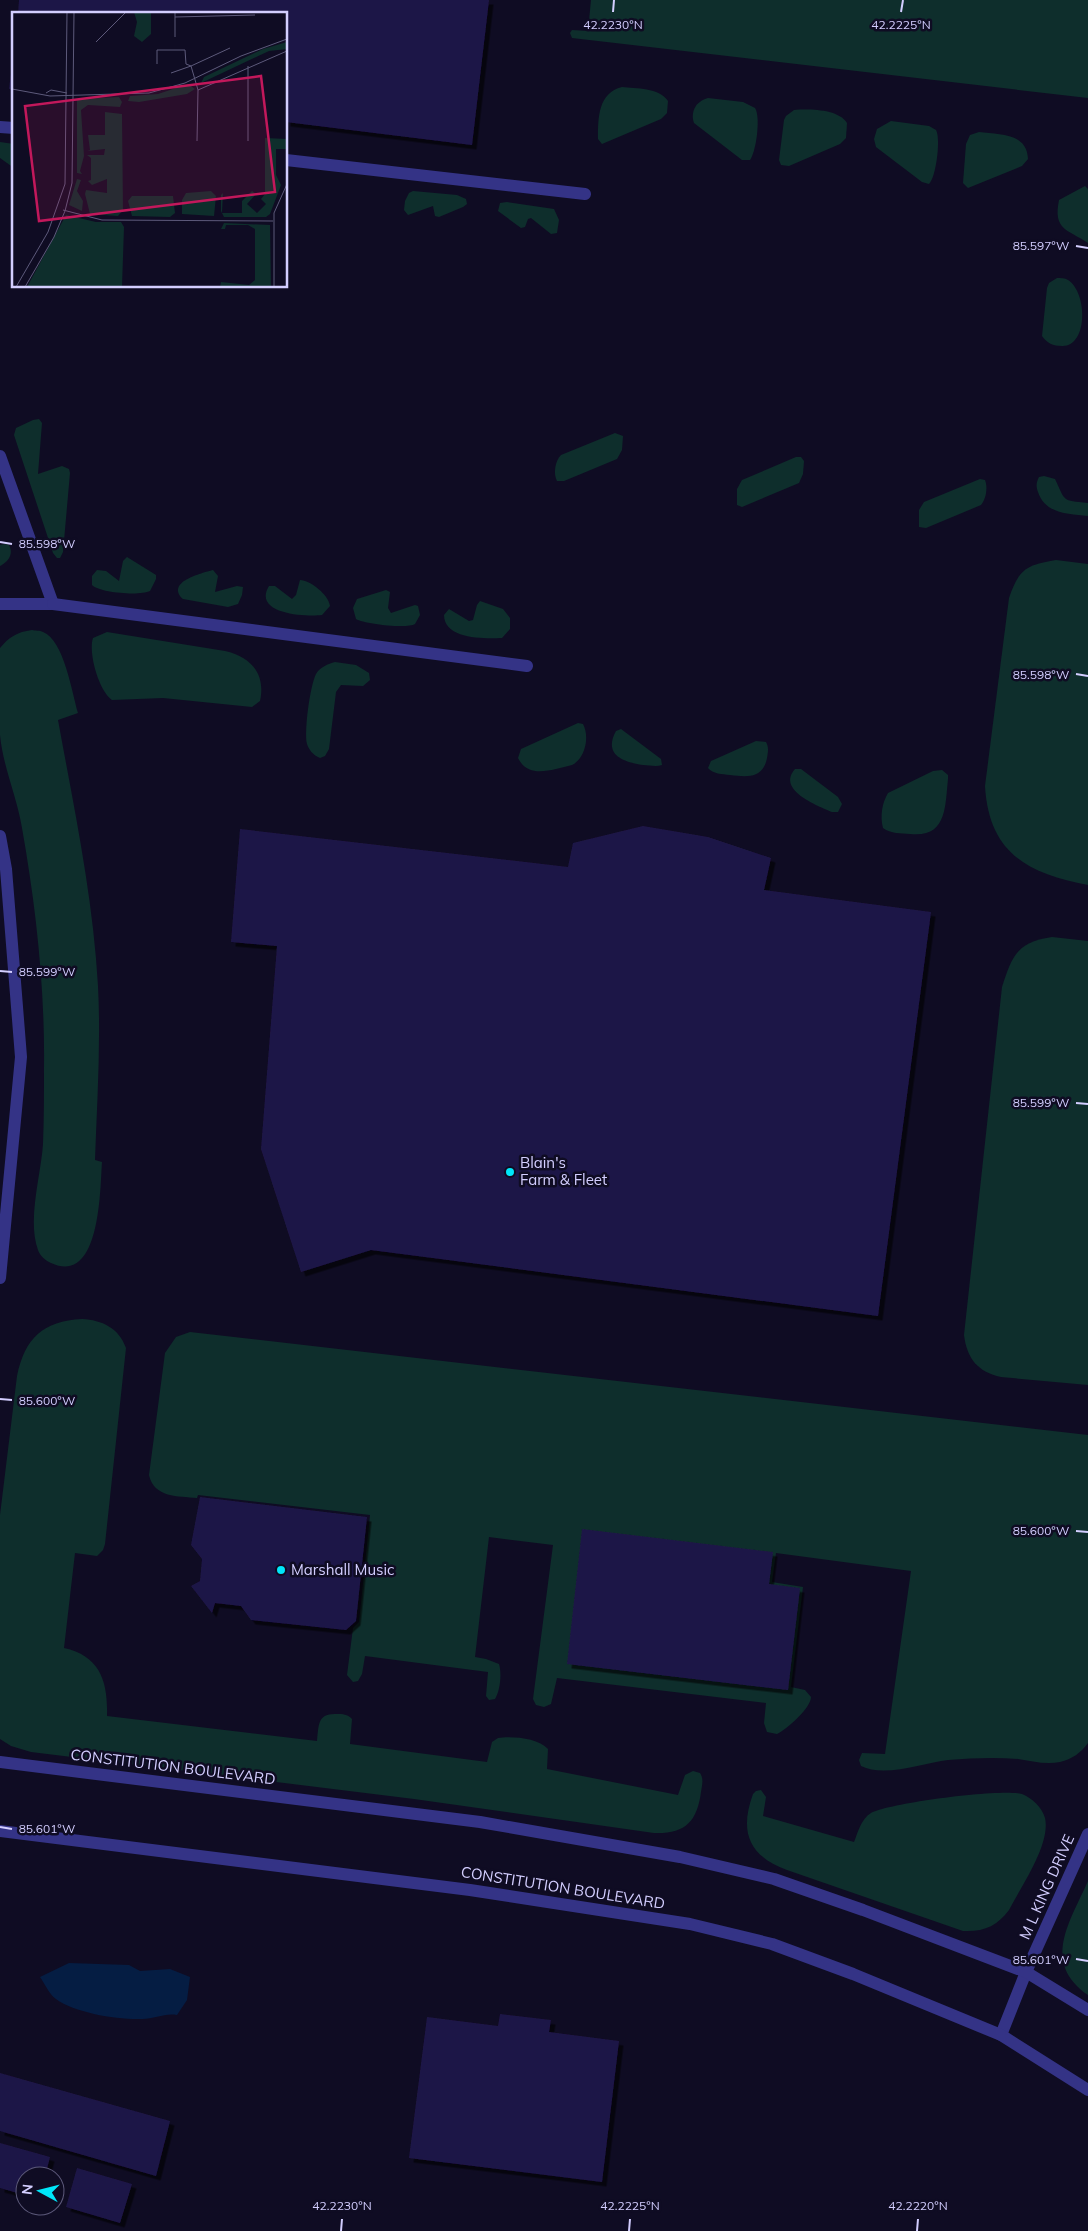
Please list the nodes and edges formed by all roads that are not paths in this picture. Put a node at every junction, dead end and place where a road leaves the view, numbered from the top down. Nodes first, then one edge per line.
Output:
1 (288, 160) edge
2 (585, 194) dead end
3 (0, 456) edge
4 (0, 604) edge
5 (53, 604) junction
6 (527, 666) dead end
7 (0, 836) edge
8 (0, 1278) edge
9 (0, 1762) edge
10 (0, 1832) edge
11 (1088, 1834) edge
12 (1026, 1972) junction
13 (1088, 2010) edge
14 (1001, 2035) junction
15 (1088, 2090) edge

1 - 2 street
3 - 5 street
4 - 5 street
5 - 6 street
7 - 8 street
9 - 12 street, CONSTITUTION BOULEVARD
10 - 14 street, CONSTITUTION BOULEVARD
11 - 12 street, M L KING DRIVE
12 - 13 street, CONSTITUTION BOULEVARD
12 - 14 street, M L KING DRIVE
14 - 15 street, CONSTITUTION BOULEVARD

